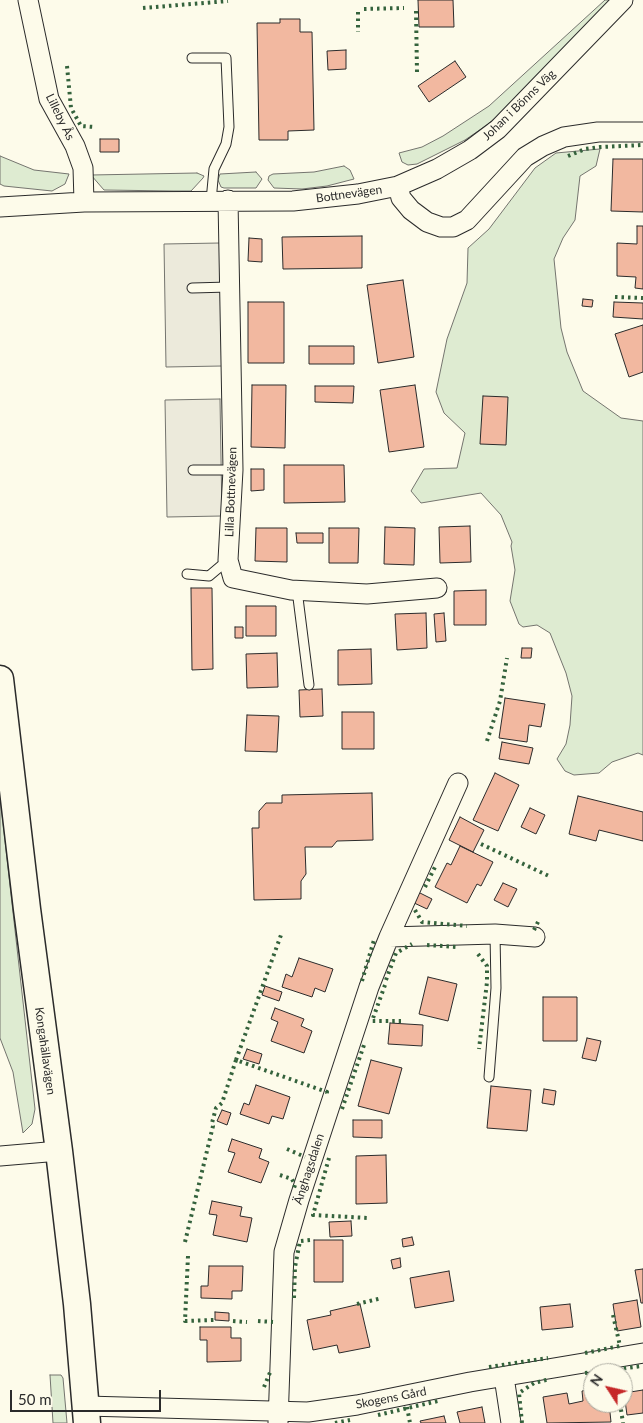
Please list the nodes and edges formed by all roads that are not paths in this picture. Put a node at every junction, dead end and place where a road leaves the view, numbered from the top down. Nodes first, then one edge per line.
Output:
1 (28, 0) edge
2 (623, 0) edge
3 (192, 58) dead end
4 (643, 132) edge
5 (398, 186) junction
6 (220, 200) junction
7 (84, 202) junction
8 (0, 207) edge
9 (229, 287) junction
10 (192, 288) dead end
11 (193, 470) dead end
12 (232, 470) junction
13 (228, 560) junction
14 (187, 574) dead end
15 (437, 588) dead end
16 (297, 590) junction
17 (0, 679) edge
18 (309, 685) dead end
19 (458, 783) dead end
20 (495, 934) junction
21 (389, 937) junction
22 (535, 937) dead end
23 (489, 1077) dead end
24 (59, 1151) junction
25 (0, 1156) edge
26 (643, 1353) edge
27 (504, 1377) junction
28 (86, 1414) edge
29 (278, 1417) edge
30 (511, 1423) edge

1 - 7 street, Lilleby Ås
2 - 5 street, Johan i Bönns Väg
3 - 6 lane
4 - 5 street, Bottnevägen
5 - 6 street, Bottnevägen
6 - 7 street, Bottnevägen
6 - 9 street, Lilla Bottnevägen
7 - 8 street, Bottnevägen
9 - 10 lane
9 - 12 street, Lilla Bottnevägen
11 - 12 lane
12 - 13 street, Lilla Bottnevägen
13 - 14 lane
13 - 16 street
15 - 16 street
16 - 18 lane
17 - 24 street, Kongahällavägen
19 - 21 street, Änghagsdalen
20 - 21 street
20 - 22 street
20 - 23 lane
21 - 29 street, Änghagsdalen
24 - 25 street
24 - 28 street, Kongahällavägen
26 - 27 street, Skogens Gård
27 - 29 street, Skogens Gård
27 - 30 street
28 - 29 street, Skogens Gård

